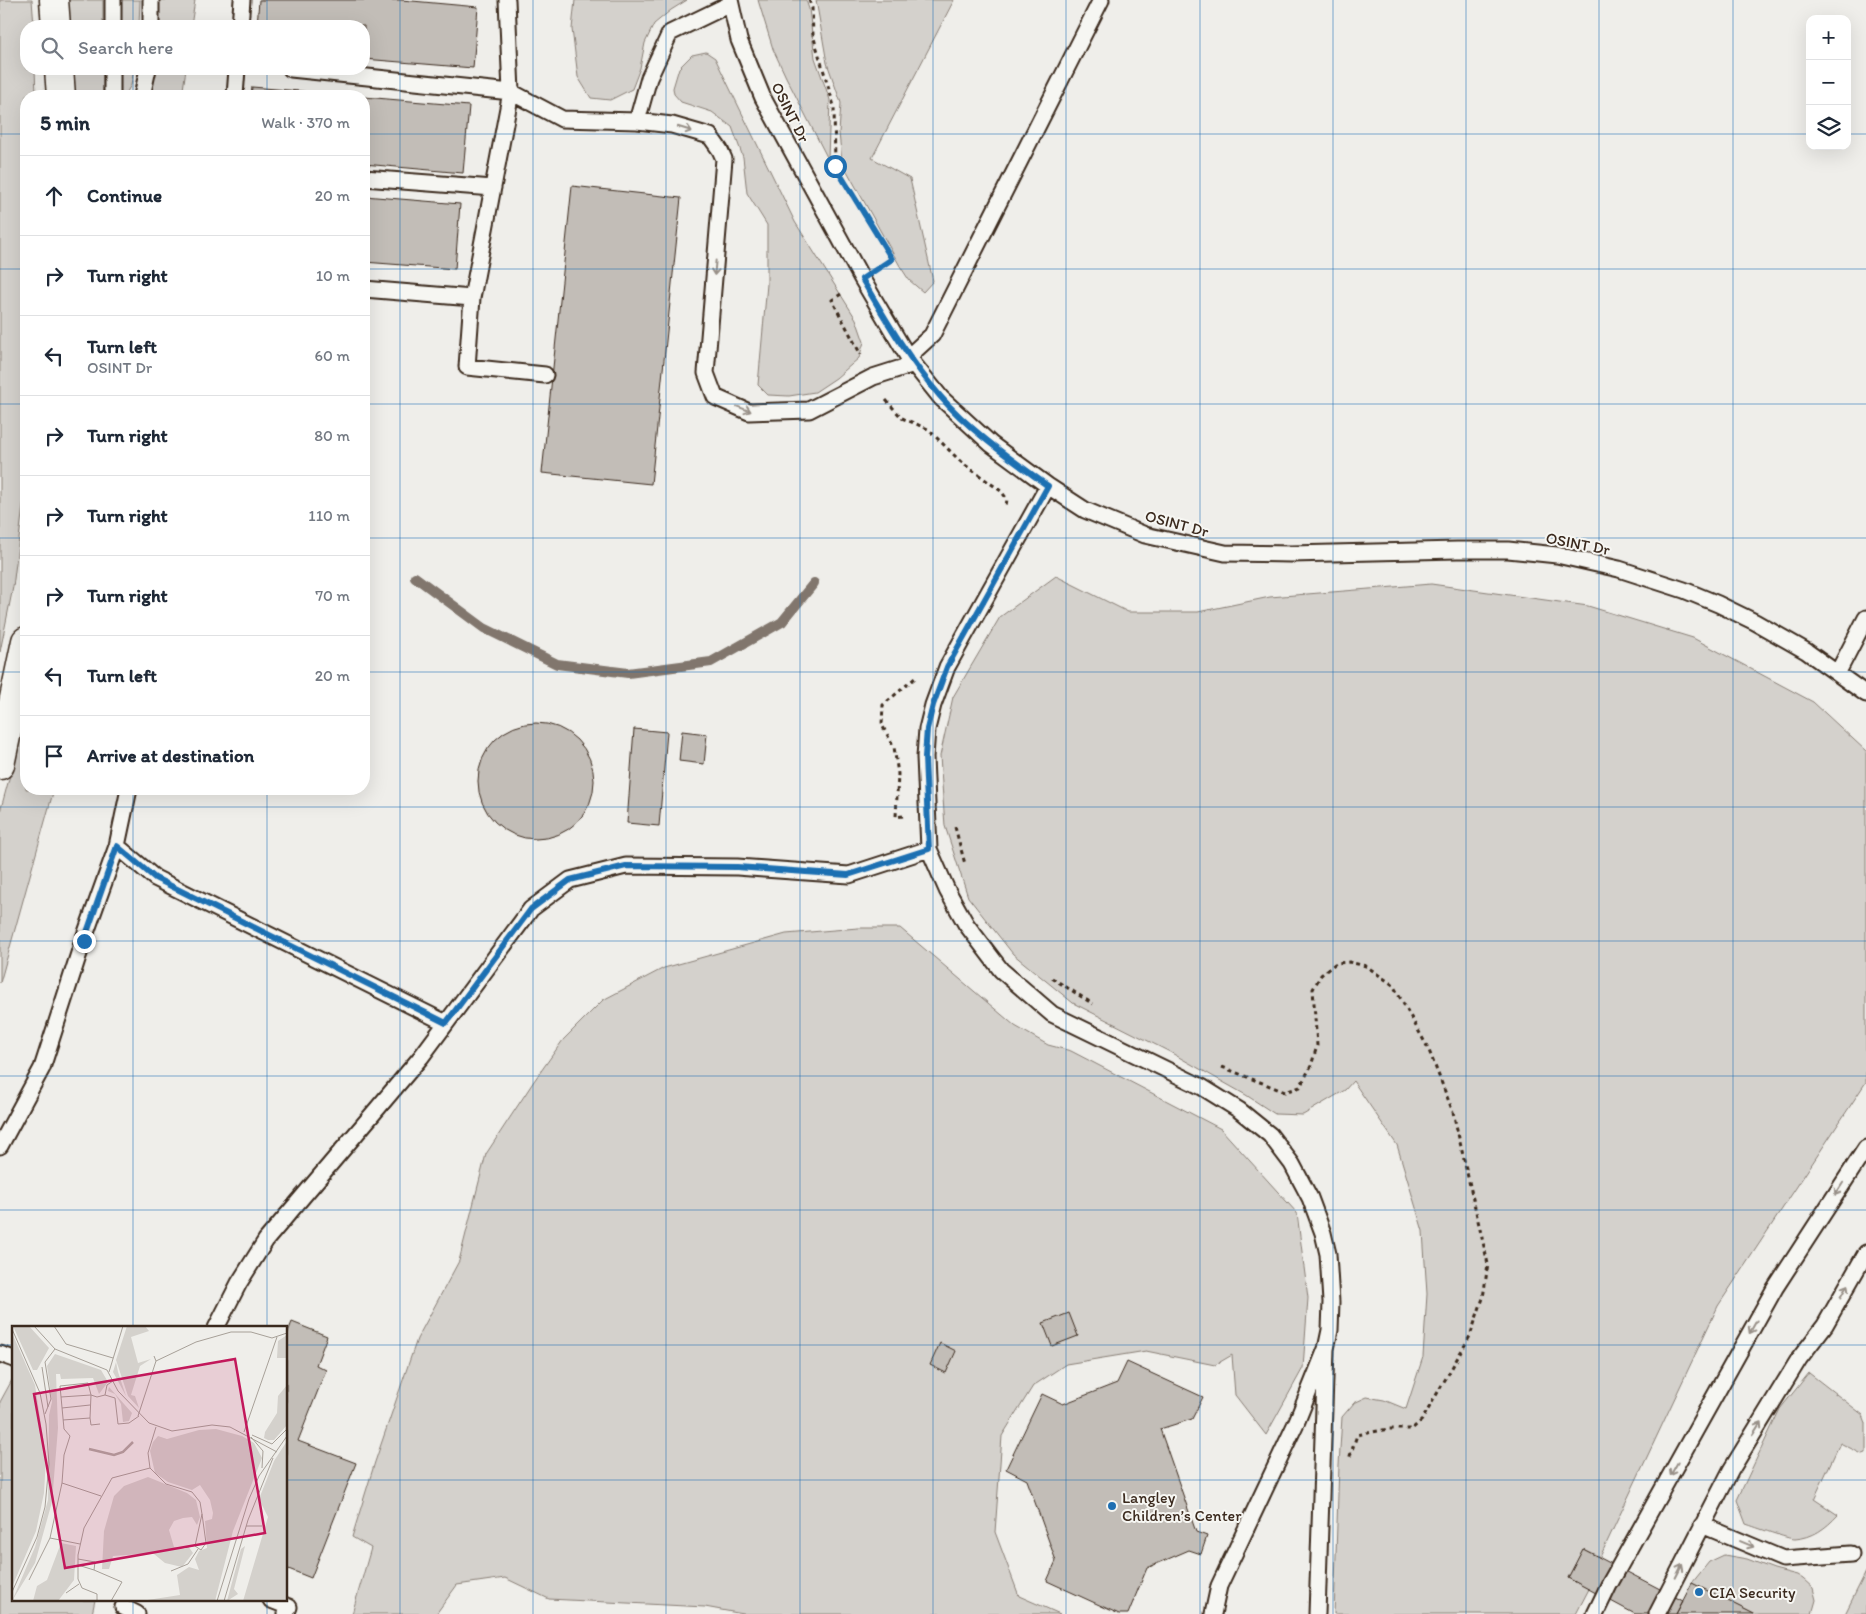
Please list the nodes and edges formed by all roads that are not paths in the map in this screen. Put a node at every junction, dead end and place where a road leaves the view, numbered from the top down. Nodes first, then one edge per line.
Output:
1 (54, 0) edge
2 (113, 0) edge
3 (151, 0) edge
4 (242, 0) edge
5 (507, 0) edge
6 (1101, 0) edge
7 (730, 2) edge
8 (56, 20) edge
9 (113, 20) edge
10 (151, 20) edge
11 (240, 20) edge
12 (59, 75) edge
13 (112, 75) edge
14 (147, 75) edge
15 (237, 75) edge
16 (348, 75) edge
17 (61, 90) edge
18 (112, 90) edge
19 (143, 90) edge
20 (235, 90) edge
21 (511, 92) junction
22 (637, 121) junction
23 (370, 178) edge
24 (493, 188) junction
25 (370, 290) edge
26 (472, 298) junction
27 (911, 360) junction
28 (545, 374) dead end
29 (1048, 486) junction
30 (1866, 618) edge
31 (20, 670) edge
32 (1838, 672) junction
33 (1866, 694) edge
34 (0, 765) edge
35 (128, 795) edge
36 (117, 846) junction
37 (929, 849) junction
38 (446, 1023) junction
39 (0, 1146) edge
40 (1866, 1148) edge
41 (1866, 1253) edge
42 (217, 1326) edge
43 (1326, 1349) junction
44 (0, 1354) edge
45 (12, 1358) edge
46 (1702, 1525) junction
47 (1851, 1554) dead end
48 (276, 1602) edge
49 (286, 1614) edge
50 (1213, 1614) edge
51 (1317, 1614) edge
52 (1595, 1614) edge
53 (1657, 1614) edge

1 - 8 street
2 - 9 lane
3 - 10 lane
4 - 11 lane
5 - 21 lane
6 - 27 lane
7 - 22 lane
7 - 27 lane, OSINT Dr
12 - 17 street
13 - 18 lane
14 - 19 lane
15 - 20 lane
16 - 21 lane
21 - 22 lane
21 - 24 lane
22 -> 27 lane
23 - 24 lane
24 - 26 lane
25 - 26 lane
26 - 28 lane
27 - 29 lane, OSINT Dr
29 - 32 lane, OSINT Dr
29 - 37 lane
30 - 32 lane
31 - 34 street
32 - 33 lane, OSINT Dr
35 - 36 lane
36 - 38 lane
36 - 39 lane
37 - 38 lane
37 - 43 lane
38 - 42 lane
40 -> 52 lane
46 -> 41 lane
43 - 50 lane
43 - 51 lane
44 - 45 lane
46 -> 47 lane
53 -> 46 lane
48 - 49 lane

